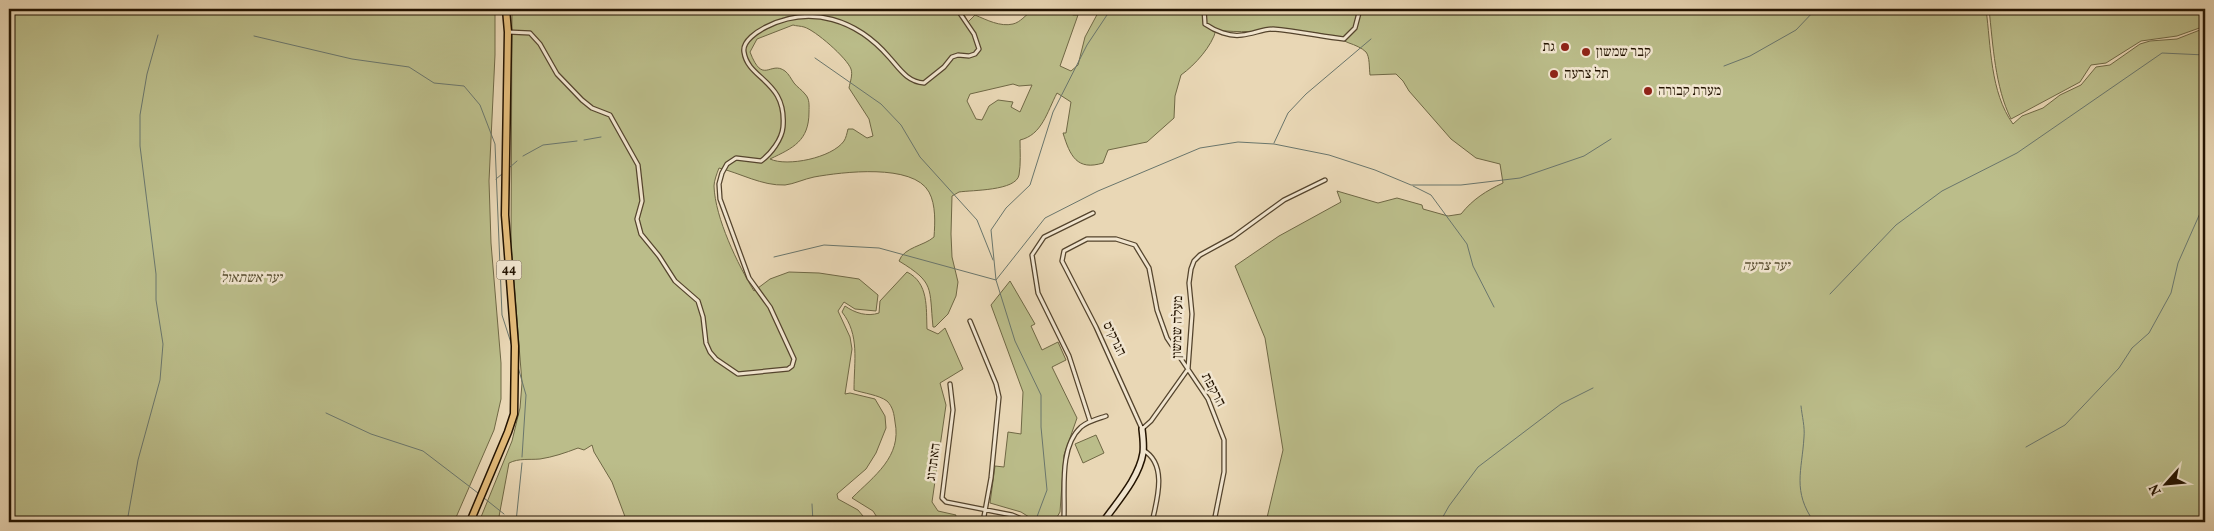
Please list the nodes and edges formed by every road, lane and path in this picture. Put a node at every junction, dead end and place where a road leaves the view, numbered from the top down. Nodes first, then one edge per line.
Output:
1 (506, 9) edge
2 (957, 9) edge
3 (1204, 9) edge
4 (1360, 9) edge
5 (508, 32) junction
6 (1325, 180) dead end
7 (1093, 213) dead end
8 (1062, 261) joint
9 (970, 321) dead end
10 (1188, 369) junction
11 (950, 384) dead end
12 (1106, 416) dead end
13 (1090, 421) junction
14 (1142, 429) junction
15 (1143, 450) junction
16 (986, 509) junction
17 (470, 522) edge
18 (983, 522) edge
19 (1029, 522) edge
20 (1059, 522) edge
21 (1102, 522) edge
22 (1152, 522) edge
23 (1214, 522) edge

1 - 5 highway, 44
2 - 5 street
3 - 4 street
5 - 17 highway, 44
6 - 10 street, מעלה שמשון
7 - 13 street
8 - 10 street, הרקפת
8 - 14 street, הנרקיס
9 - 16 street
10 - 14 street, מעלה שמשון
10 - 23 street, הרקפת
11 - 16 street, האתרוג
12 - 13 street
13 - 20 street
14 - 15 street
15 - 21 street
15 - 22 street
16 - 18 street
16 - 19 street

